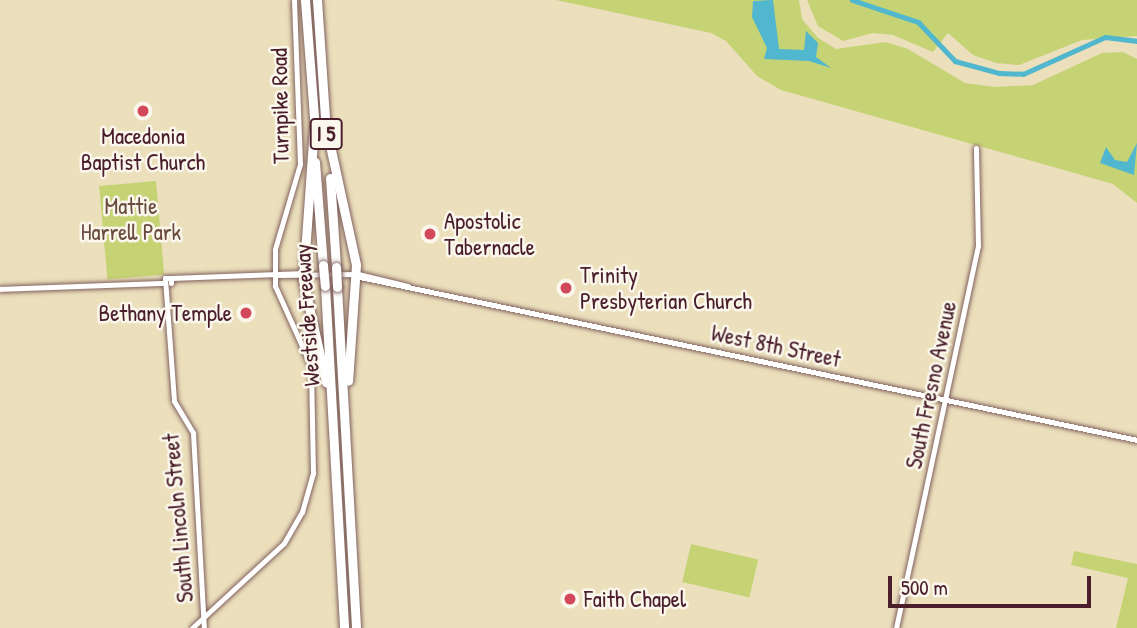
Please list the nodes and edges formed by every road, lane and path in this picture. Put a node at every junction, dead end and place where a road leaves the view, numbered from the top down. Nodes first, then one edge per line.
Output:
1 (294, 0) edge
2 (305, 0) edge
3 (317, 0) edge
4 (314, 127) junction
5 (326, 127) junction
6 (976, 148) dead end
7 (304, 274) junction
8 (275, 275) junction
9 (355, 276) junction
10 (392, 280) junction
11 (168, 281) junction
12 (380, 283) junction
13 (408, 286) junction
14 (399, 287) junction
15 (0, 289) edge
16 (945, 400) junction
17 (346, 416) junction
18 (334, 418) junction
19 (1137, 440) edge
20 (344, 572) junction
21 (204, 620) junction
22 (192, 628) edge
23 (199, 628) edge
24 (204, 628) edge
25 (338, 628) edge
26 (344, 628) edge
27 (358, 628) edge
28 (896, 628) edge

1 - 8 street, Turnpike Road
2 - 4 highway, Westside Freeway / I 5
3 - 5 highway, Westside Freeway / I 5
4 - 7 highway
4 - 18 highway, Westside Freeway / I 5, bridge
5 - 9 highway
5 - 17 highway, Westside Freeway / I 5, bridge
6 - 16 street, South Fresno Avenue
7 - 8 street, West 8th Street
7 - 9 street, West 8th Street
7 - 18 highway
8 - 11 street, West 8th Street
8 - 21 street, Turnpike Road
9 - 10 street, West 8th Street
9 - 12 street, West 8th Street
9 - 17 highway
10 - 12 street
10 - 13 street, West 8th Street
10 - 14 street
11 - 15 street, West 8th Street
11 - 21 street, South Lincoln Street
12 - 14 street, West 8th Street
13 - 14 street, West 8th Street
13 - 16 street, West 8th Street
16 - 19 street, West 8th Street
16 - 28 street, South Fresno Avenue
17 - 27 highway, Westside Freeway / I 5
18 - 20 highway, Westside Freeway / I 5
20 - 25 highway
20 - 26 highway, Westside Freeway / I 5
21 - 22 street, Turnpike Road
21 - 23 street, Turnpike Road
21 - 24 street, South Lincoln Street

